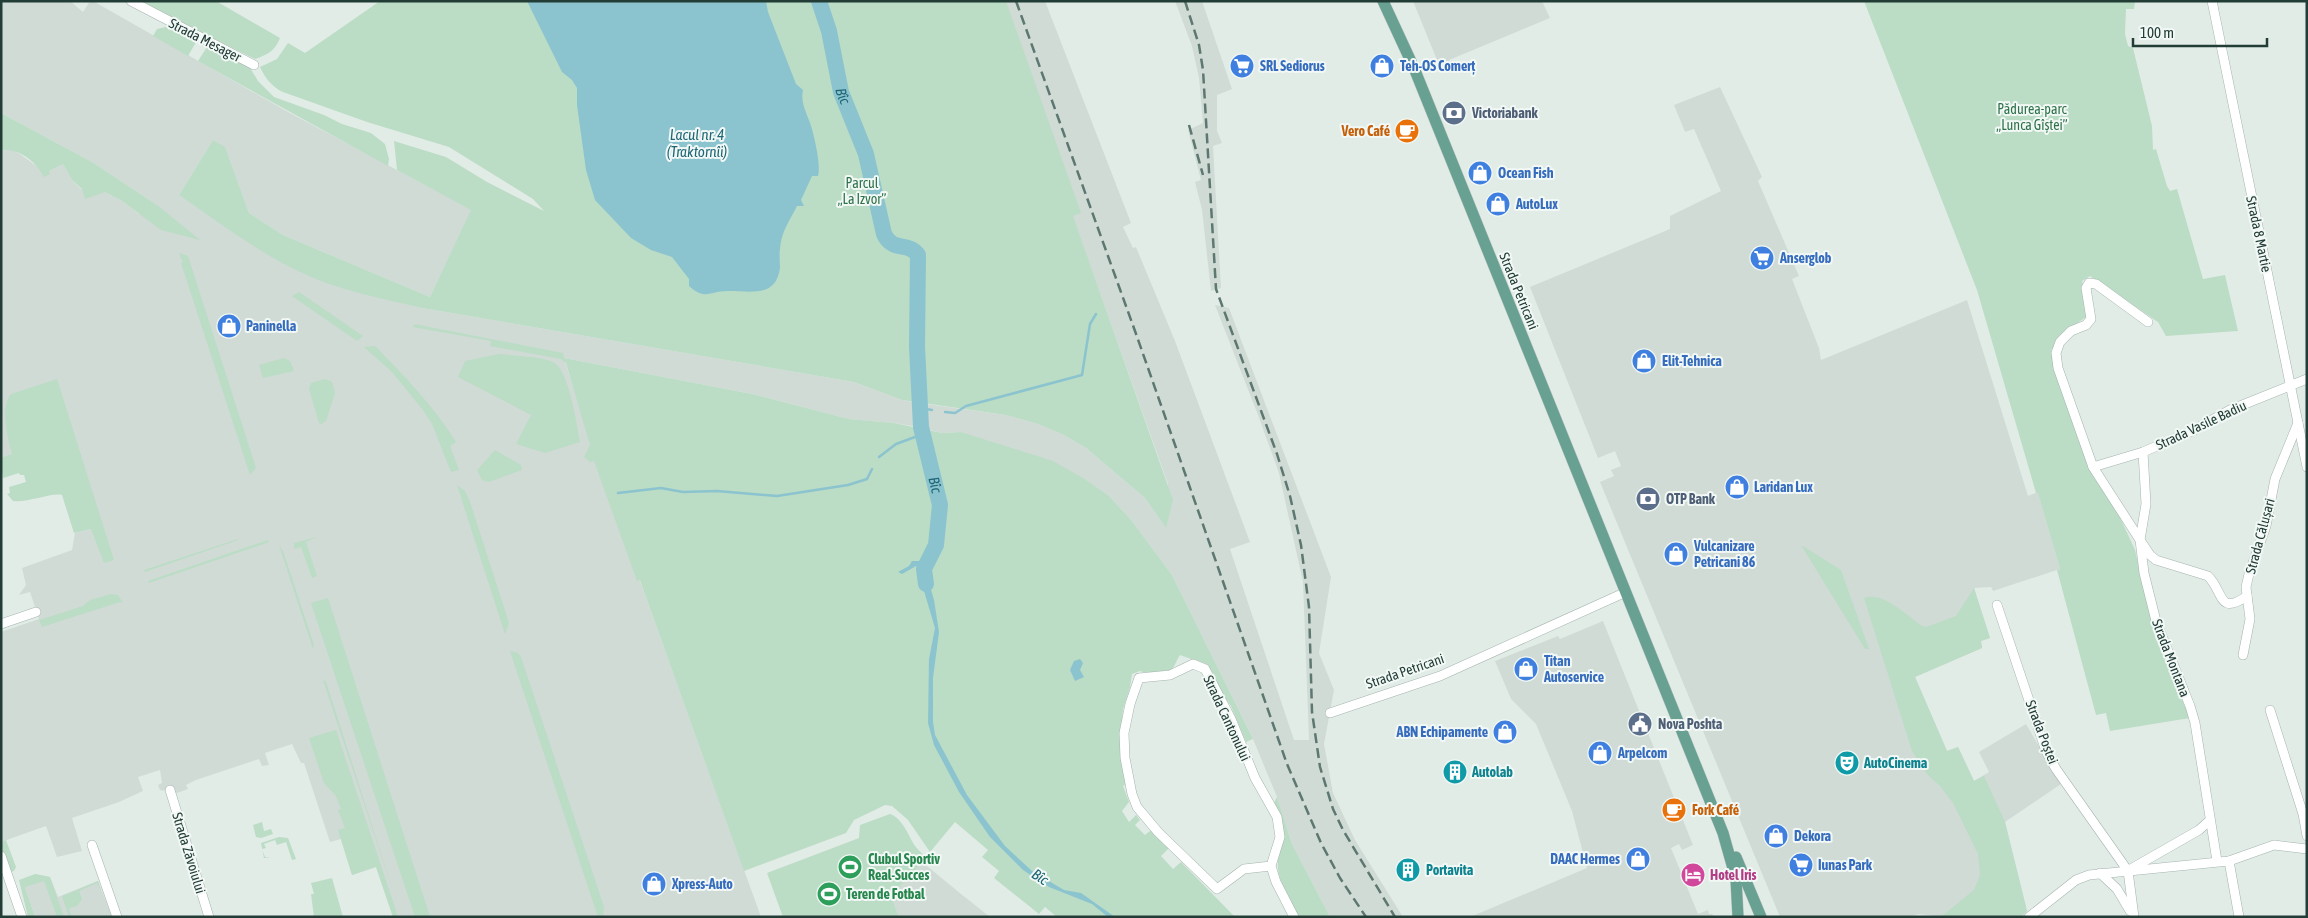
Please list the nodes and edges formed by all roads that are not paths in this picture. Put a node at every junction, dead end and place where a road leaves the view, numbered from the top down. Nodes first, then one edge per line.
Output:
1 (131, 1) edge
2 (1383, 1) edge
3 (2212, 1) edge
4 (254, 65) dead end
5 (2148, 322) dead end
6 (2307, 379) edge
7 (2290, 385) junction
8 (2298, 421) junction
9 (2143, 452) junction
10 (2093, 467) junction
11 (2307, 467) edge
12 (2140, 540) junction
13 (1626, 592) junction
14 (2247, 596) junction
15 (1997, 605) dead end
16 (36, 612) dead end
17 (1, 624) edge
18 (2243, 655) dead end
19 (2270, 710) dead end
20 (1330, 713) dead end
21 (170, 790) dead end
22 (2210, 821) junction
23 (1723, 833) junction
24 (2307, 836) edge
25 (92, 845) dead end
26 (2307, 849) edge
27 (1, 856) edge
28 (2217, 861) junction
29 (2229, 862) junction
30 (1271, 866) junction
31 (2128, 871) junction
32 (2100, 873) junction
33 (22, 917) edge
34 (117, 917) edge
35 (209, 917) edge
36 (1294, 917) edge
37 (1738, 917) edge
38 (1761, 917) edge
39 (2029, 917) edge
40 (2133, 917) edge
41 (2239, 917) edge

1 - 4 street, Strada Mesager
2 - 13 main road, Strada Petricani
3 - 7 street, Strada 8 Martie
5 - 10 street, Strada Montana
6 - 7 street, Strada Vasile Badiu
7 - 8 street, Strada 8 Martie
7 - 9 street, Strada Vasile Badiu
8 - 11 street, Strada 8 Martie
8 - 14 street, Strada Călușari
9 - 10 street, Strada Vasile Badiu
9 - 12 street
10 - 12 street, Strada Montana
12 - 14 street
12 - 22 street, Strada Montana
13 - 20 street, Strada Petricani
13 - 23 main road, Strada Petricani
14 - 18 street, Strada Călușari
15 - 31 street, Strada Poștei
16 - 17 street
19 - 24 street
21 - 35 street, Strada Zăvoiului
22 - 28 street, Strada Montana
22 - 31 street
23 - 37 main road, Strada Petricani
23 - 38 main road, Strada Petricani
25 - 34 street
26 - 29 street
27 - 33 street
28 - 29 street
28 - 31 street
29 - 41 street
30 - 30 street, Strada Cantonului
30 - 36 street
31 - 32 street
31 - 40 street, Strada Poștei
32 - 39 street
32 - 40 street, Strada Poștei

